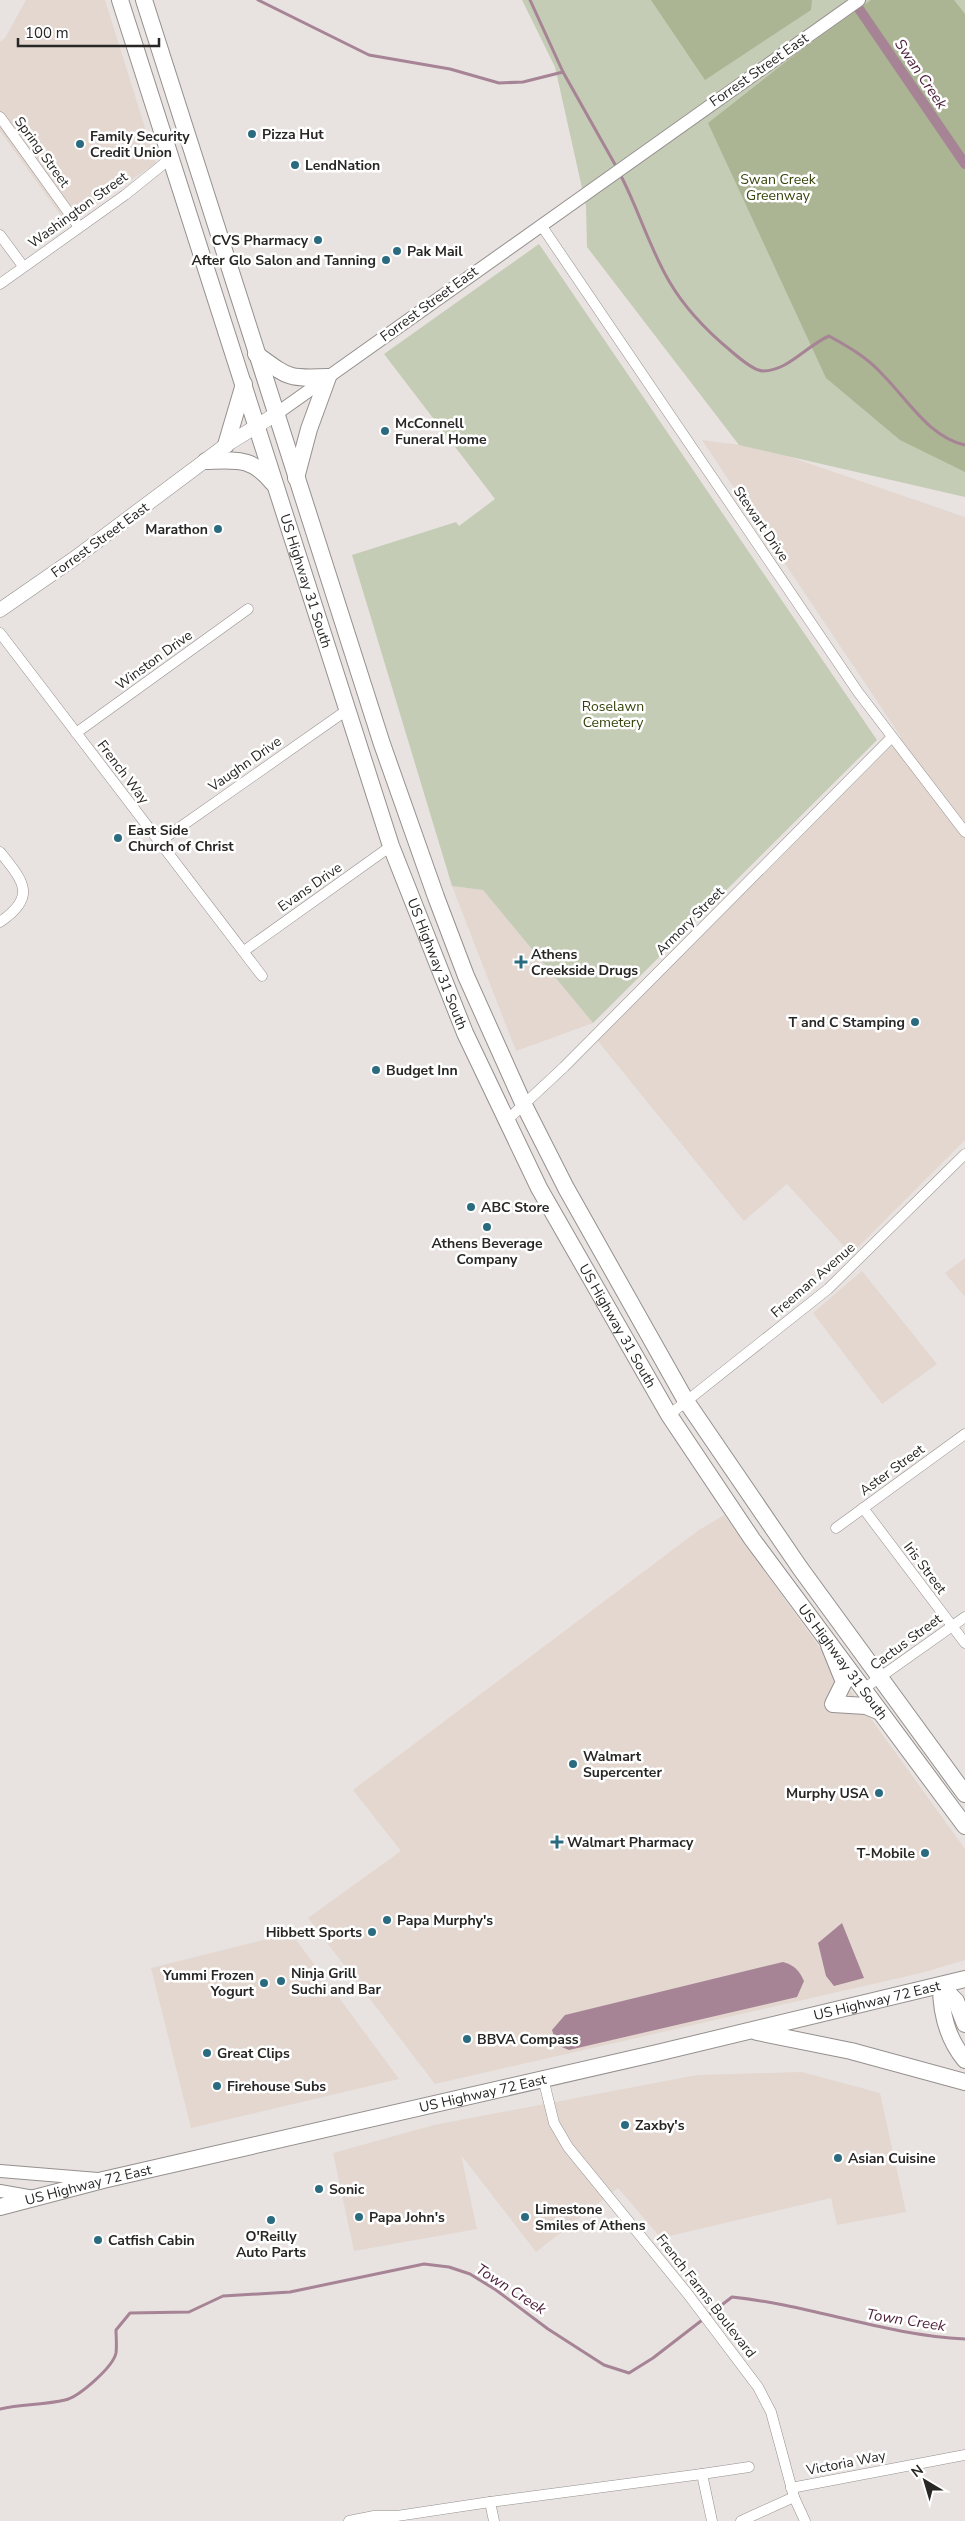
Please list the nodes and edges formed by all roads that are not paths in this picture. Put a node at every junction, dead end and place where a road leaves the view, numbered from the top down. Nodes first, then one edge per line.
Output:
1 (120, 0) edge
2 (144, 0) edge
3 (859, 0) edge
4 (0, 117) edge
5 (171, 158) junction
6 (541, 225) junction
7 (79, 227) junction
8 (0, 235) edge
9 (23, 266) junction
10 (0, 284) edge
11 (256, 354) junction
12 (328, 377) junction
13 (244, 384) junction
14 (276, 414) junction
15 (257, 425) junction
16 (226, 444) junction
17 (206, 461) junction
18 (296, 478) junction
19 (275, 485) junction
20 (248, 609) dead end
21 (0, 610) edge
22 (0, 633) edge
23 (347, 710) junction
24 (76, 733) junction
25 (892, 737) junction
26 (965, 832) edge
27 (159, 842) junction
28 (391, 846) junction
29 (0, 852) edge
30 (0, 922) edge
31 (244, 951) junction
32 (262, 976) dead end
33 (523, 1103) junction
34 (506, 1121) junction
35 (965, 1154) edge
36 (686, 1401) junction
37 (669, 1414) junction
38 (965, 1434) edge
39 (863, 1508) junction
40 (836, 1528) dead end
41 (965, 1617) edge
42 (952, 1626) junction
43 (965, 1643) edge
44 (829, 1645) junction
45 (880, 1678) junction
46 (862, 1690) junction
47 (878, 1711) junction
48 (965, 1794) edge
49 (965, 1826) edge
50 (965, 1979) edge
51 (941, 1986) junction
52 (965, 2024) edge
53 (750, 2030) junction
54 (965, 2060) edge
55 (543, 2078) junction
56 (965, 2082) edge
57 (0, 2171) edge
58 (103, 2180) junction
59 (0, 2191) edge
60 (37, 2198) junction
61 (0, 2207) edge
62 (965, 2455) edge
63 (749, 2467) dead end
64 (702, 2474) junction
65 (792, 2492) junction
66 (490, 2502) junction
67 (348, 2521) edge
68 (494, 2521) edge
69 (712, 2521) edge
70 (741, 2521) edge
71 (805, 2521) edge

1 - 5 main road, US Highway 31 South
2 - 11 main road, US Highway 31 South
3 - 6 street, Forrest Street East
4 - 7 street, Spring Street
5 - 7 street, Washington Street
5 - 13 main road, US Highway 31 South
6 - 12 street, Forrest Street East
6 - 25 street, Stewart Drive
7 - 9 street, Washington Street
8 - 9 street
9 - 10 street, Washington Street
11 - 12 main road
11 - 14 main road, US Highway 31 South
12 - 14 street, Forrest Street East
12 - 18 main road
13 - 15 main road, US Highway 31 South
13 - 16 main road
14 - 15 main road, Forrest Street East
14 - 18 main road, US Highway 31 South
15 - 16 main road, Forrest Street East
15 - 19 main road, US Highway 31 South
16 - 17 main road, Forrest Street East
17 - 19 main road
17 - 21 main road, Forrest Street East
18 - 33 main road, US Highway 31 South
19 - 23 main road, US Highway 31 South
20 - 24 street, Winston Drive
22 - 24 street, French Way
23 - 27 street, Vaughn Drive
23 - 28 main road, US Highway 31 South
24 - 27 street, French Way
25 - 26 street, Stewart Drive
25 - 33 street, Armory Street
27 - 31 street, French Way
28 - 31 street, Evans Drive
28 - 34 main road, US Highway 31 South
29 - 30 street
31 - 32 street, French Way
33 - 34 street, Armory Street
33 - 36 main road, US Highway 31 South
34 - 37 main road, US Highway 31 South
35 - 36 street, Freeman Avenue
36 - 37 street, Freeman Avenue
36 - 45 main road, US Highway 31 South
37 - 44 main road, US Highway 31 South
38 - 39 street, Aster Street
39 - 40 street, Aster Street
39 - 42 street, Iris Street
41 - 42 street, Cactus Street
42 - 43 street, Iris Street
42 - 45 street, Cactus Street
44 - 46 main road, US Highway 31 South
44 - 47 main road
45 - 46 street, Cactus Street
45 - 48 main road, US Highway 31 South
46 - 47 main road, US Highway 31 South
47 - 49 main road, US Highway 31 South
50 - 51 main road, US Highway 72 East
51 - 52 main road
51 - 53 main road, US Highway 72 East
51 - 54 main road
53 - 55 main road, US Highway 72 East
53 - 56 main road
55 - 58 main road, US Highway 72 East
55 - 65 street, French Farms Boulevard
57 - 58 street
58 - 60 main road, US Highway 72 East
59 - 60 street
60 - 61 main road, US Highway 72 East
62 - 65 street, Victoria Way
63 - 64 street
64 - 66 street
64 - 69 street
65 - 70 street, Victoria Way
65 - 71 street, French Farms Boulevard
66 - 67 street
66 - 68 street

